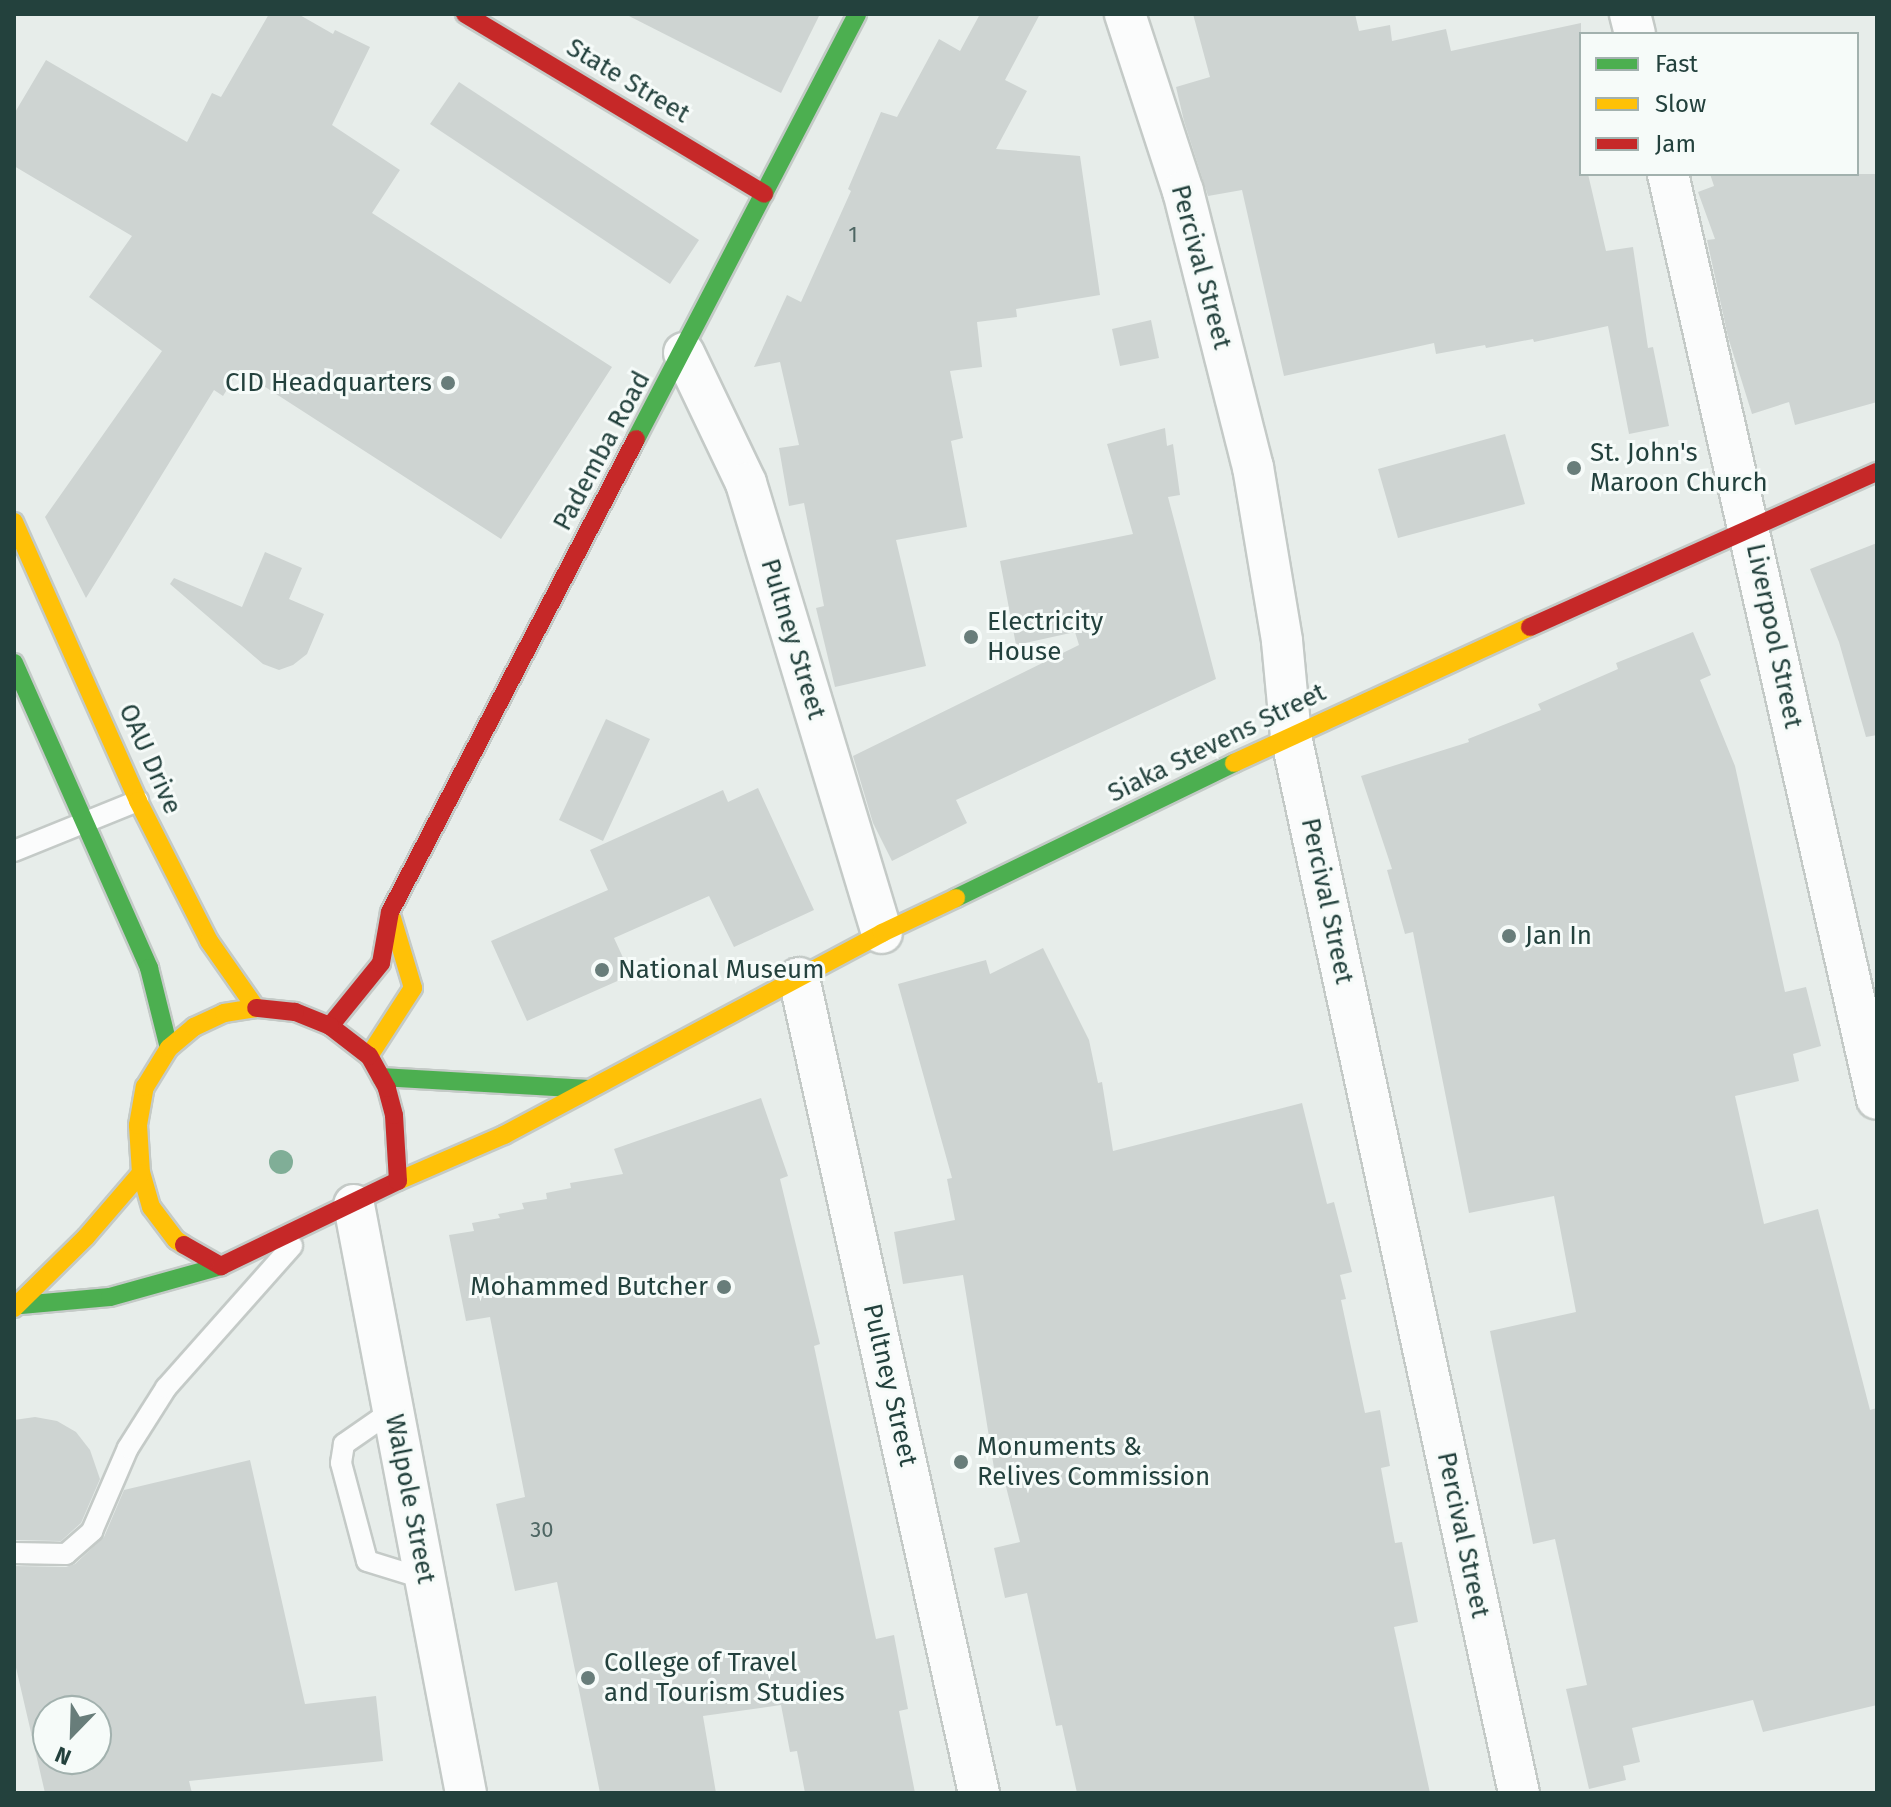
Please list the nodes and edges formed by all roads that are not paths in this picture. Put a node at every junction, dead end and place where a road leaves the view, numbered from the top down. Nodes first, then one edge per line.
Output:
1 (857, 14) edge
2 (1125, 14) edge
3 (470, 15) edge
4 (1668, 176) edge
5 (764, 194) junction
6 (684, 353) junction
7 (1877, 472) edge
8 (14, 522) edge
9 (1750, 526) junction
10 (14, 663) edge
11 (1291, 736) junction
12 (138, 801) junction
13 (86, 822) junction
14 (14, 851) edge
15 (390, 912) junction
16 (882, 933) junction
17 (799, 978) junction
18 (256, 1008) junction
19 (330, 1026) junction
20 (169, 1048) junction
21 (369, 1056) junction
22 (381, 1077) junction
23 (592, 1089) junction
24 (1877, 1099) edge
25 (141, 1173) junction
26 (398, 1181) junction
27 (354, 1205) junction
28 (311, 1225) junction
29 (221, 1266) junction
30 (17, 1307) edge
31 (393, 1410) junction
32 (14, 1553) edge
33 (425, 1579) junction
34 (466, 1793) edge
35 (979, 1793) edge
36 (1519, 1793) edge

1 - 5 main road, Pademba Road
2 - 11 street, Percival Street
3 - 5 main road, State Street
4 - 9 street, Liverpool Street
5 - 6 main road, Pademba Road
6 - 15 main road, Pademba Road
6 - 16 street, Pultney Street
7 - 9 main road, Siaka Stevens Street
8 - 12 main road, OAU Drive
9 - 11 main road, Siaka Stevens Street
9 - 24 street, Liverpool Street
10 - 13 main road
11 - 16 main road, Siaka Stevens Street
11 - 36 street, Percival Street
12 - 13 lane
12 - 18 main road, OAU Drive
13 - 14 lane
13 - 20 main road
15 - 19 main road, Pademba Road
15 - 21 main road
16 - 17 main road, Siaka Stevens Street
17 - 23 main road, Siaka Stevens Street
17 - 35 street, Pultney Street
18 - 19 main road
18 - 20 main road
19 - 21 main road
20 - 25 main road
21 - 22 main road
22 - 23 main road
22 - 26 main road
23 - 26 main road, Siaka Stevens Street
25 - 29 main road
25 - 30 main road
26 - 27 main road
27 - 28 main road
27 - 31 street, Walpole Street
28 - 29 main road
28 - 32 lane
29 - 30 main road
31 - 33 street, Walpole Street
31 - 33 lane
33 - 34 street, Walpole Street

